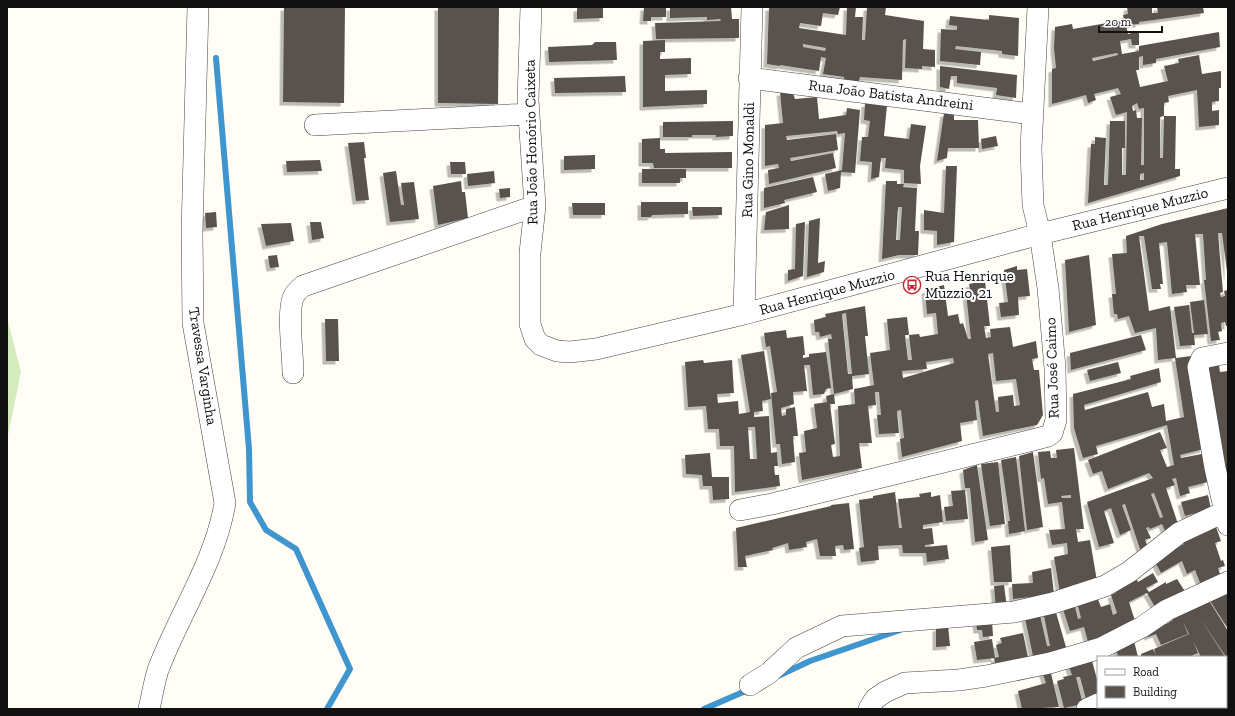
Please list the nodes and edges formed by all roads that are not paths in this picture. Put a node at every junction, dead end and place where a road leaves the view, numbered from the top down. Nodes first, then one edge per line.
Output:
1 (198, 7) edge
2 (531, 7) edge
3 (752, 7) edge
4 (1038, 7) edge
5 (749, 78) junction
6 (529, 114) junction
7 (1032, 114) junction
8 (315, 125) dead end
9 (1228, 188) edge
10 (535, 206) junction
11 (1040, 234) junction
12 (744, 314) junction
13 (541, 345) joint
14 (1228, 353) edge
15 (293, 372) dead end
16 (740, 510) dead end
17 (1226, 519) edge
18 (1228, 582) edge
19 (750, 685) dead end
20 (1097, 704) edge
21 (149, 709) edge
22 (869, 709) edge
23 (1087, 709) edge

1 - 21 street, Travessa Varginha
2 - 6 street, Rua João Honório Caixeta
3 - 5 street, Rua Gino Monaldi
4 - 7 street, Rua José Caimo
5 - 7 street, Rua João Batista Andreini
5 - 12 street, Rua Gino Monaldi
6 - 8 street
6 - 10 street, Rua João Honório Caixeta
7 - 11 street, Rua José Caimo
9 - 11 street, Rua Henrique Muzzio
10 - 13 street, Rua João Honório Caixeta
10 - 15 street
11 - 12 street, Rua Henrique Muzzio
11 - 16 street, Rua José Caimo
12 - 13 street, Rua Henrique Muzzio
14 - 17 street
17 - 19 street
18 - 22 street
20 - 23 street

